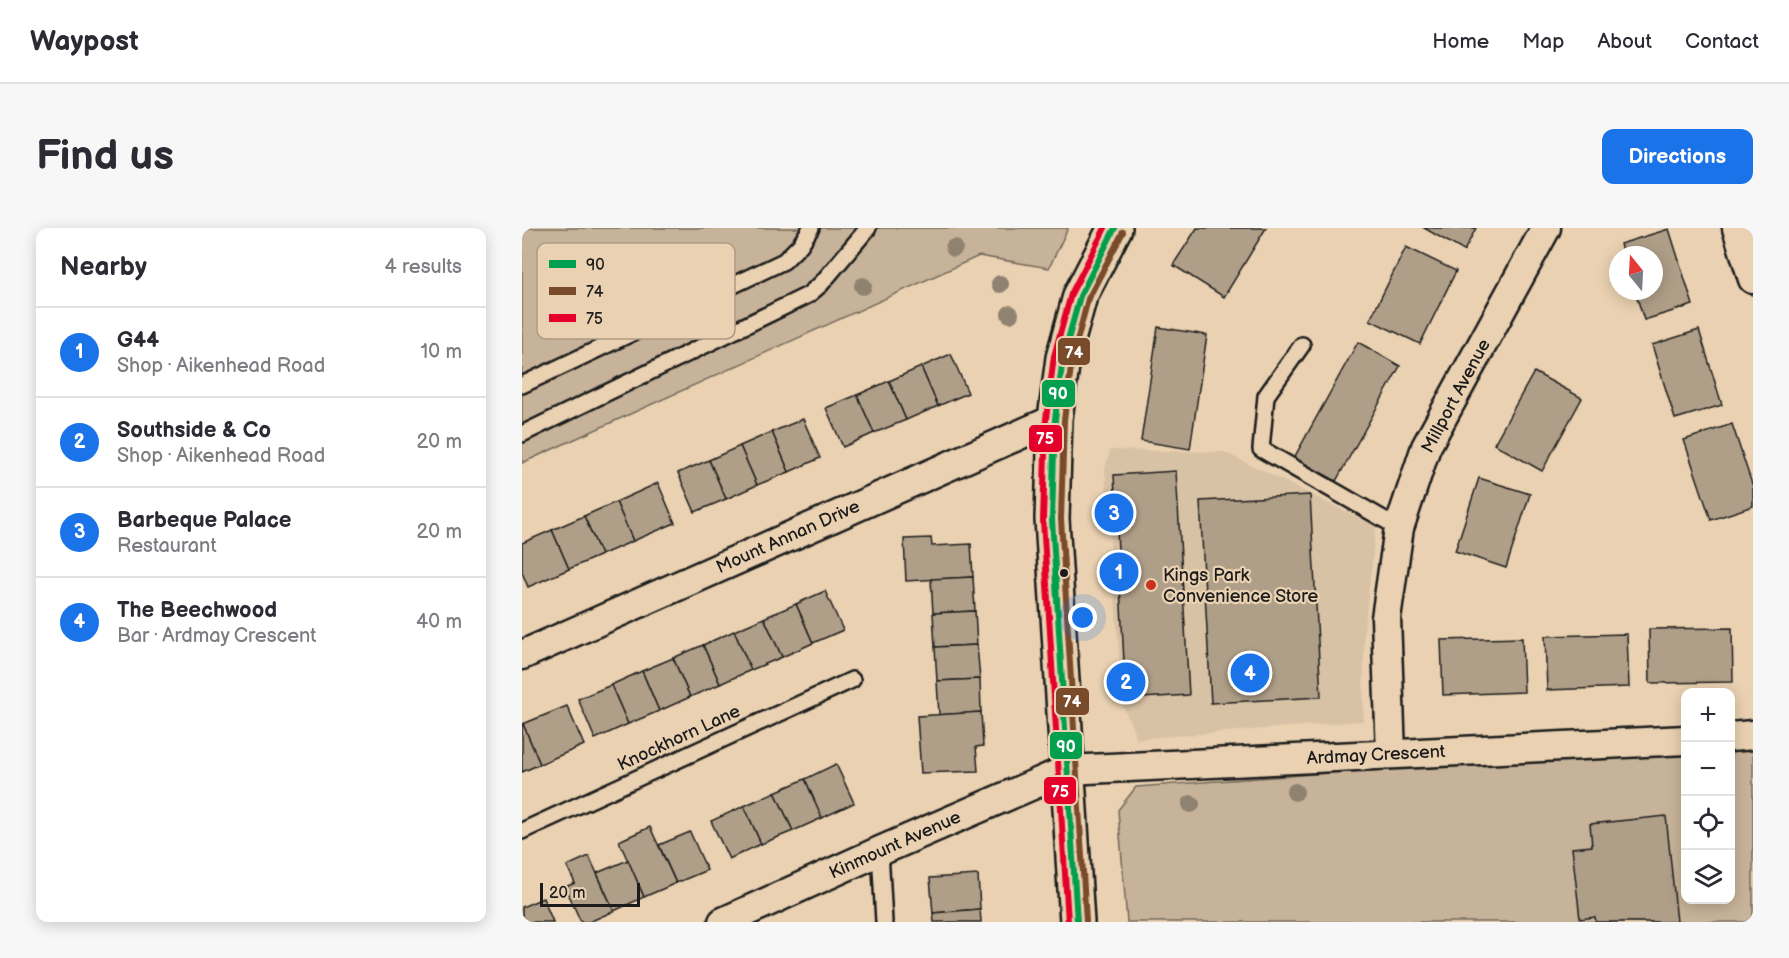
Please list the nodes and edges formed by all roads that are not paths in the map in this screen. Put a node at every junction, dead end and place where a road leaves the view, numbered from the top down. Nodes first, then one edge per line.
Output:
1 (811, 228) edge
2 (868, 228) edge
3 (1115, 228) edge
4 (1546, 228) edge
5 (1737, 228) edge
6 (1753, 279) edge
7 (735, 284) edge
8 (735, 330) edge
9 (619, 339) edge
10 (717, 339) edge
11 (1302, 345) dead end
12 (522, 385) edge
13 (1054, 419) junction
14 (522, 434) edge
15 (1399, 528) junction
16 (522, 655) edge
17 (852, 680) dead end
18 (1753, 735) edge
19 (1735, 737) edge
20 (1681, 740) edge
21 (1391, 754) junction
22 (1067, 770) junction
23 (522, 831) edge
24 (880, 851) junction
25 (723, 922) edge
26 (884, 922) edge
27 (1077, 922) edge

1 - 7 lane
2 - 8 lane
3 - 13 main road
4 - 15 street, Millport Avenue
5 - 6 street
9 - 12 lane
10 - 14 lane
11 - 15 lane
13 - 16 street, Mount Annan Drive
13 - 22 main road
15 - 21 street, Millport Avenue
17 - 23 lane, Knockhorn Lane
18 - 19 street
20 - 21 street, Ardmay Crescent
21 - 22 street, Ardmay Crescent
22 - 24 street, Kinmount Avenue
22 - 27 main road
24 - 25 street, Kinmount Avenue
24 - 26 lane

